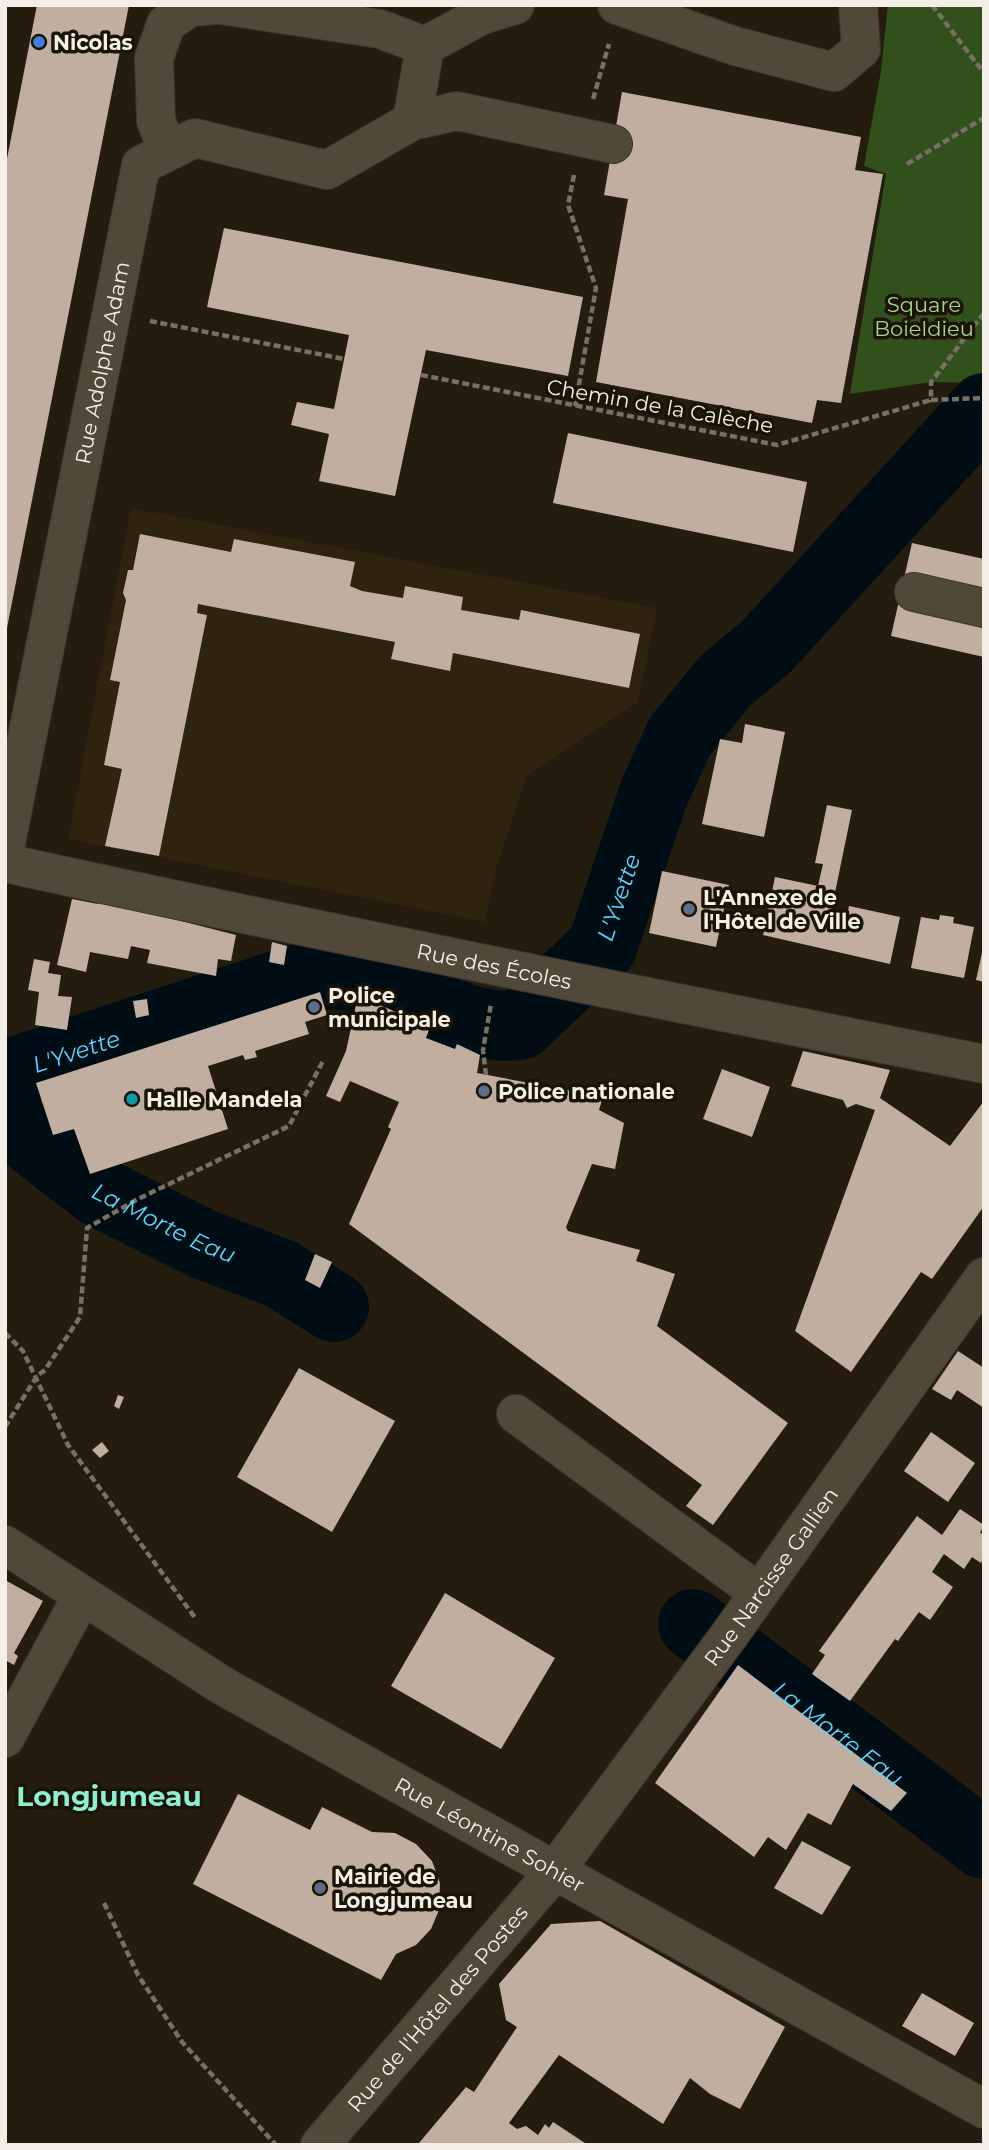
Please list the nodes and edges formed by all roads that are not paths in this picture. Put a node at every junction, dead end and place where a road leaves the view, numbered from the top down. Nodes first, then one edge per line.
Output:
1 (219, 5) edge
2 (515, 5) edge
3 (858, 5) edge
4 (618, 6) edge
5 (425, 46) junction
6 (412, 121) junction
7 (597, 140) road end
8 (168, 151) junction
9 (914, 593) dead end
10 (984, 608) edge
11 (5, 848) edge
12 (5, 863) edge
13 (984, 1065) edge
14 (984, 1277) edge
15 (516, 1414) dead end
16 (5, 1545) edge
17 (759, 1593) junction
18 (82, 1596) junction
19 (5, 1738) edge
20 (554, 1872) junction
21 (984, 2109) edge
22 (320, 2145) edge

1 - 5 street
1 - 8 street
2 - 5 street
3 - 4 street
5 - 6 street
6 - 7 street, Rue Adolphe Adam
6 - 8 street, Rue Adolphe Adam
8 - 11 street, Rue Adolphe Adam
9 - 10 street
12 - 13 street, Rue des Écoles
14 - 17 street, Rue Narcisse Gallien
15 - 17 street
16 - 18 street, Rue Léontine Sohier
17 - 20 street, Rue Narcisse Gallien
18 - 19 street
18 - 20 street, Rue Léontine Sohier
20 - 21 street, Rue Léontine Sohier
20 - 22 street, Rue de l'Hôtel des Postes

